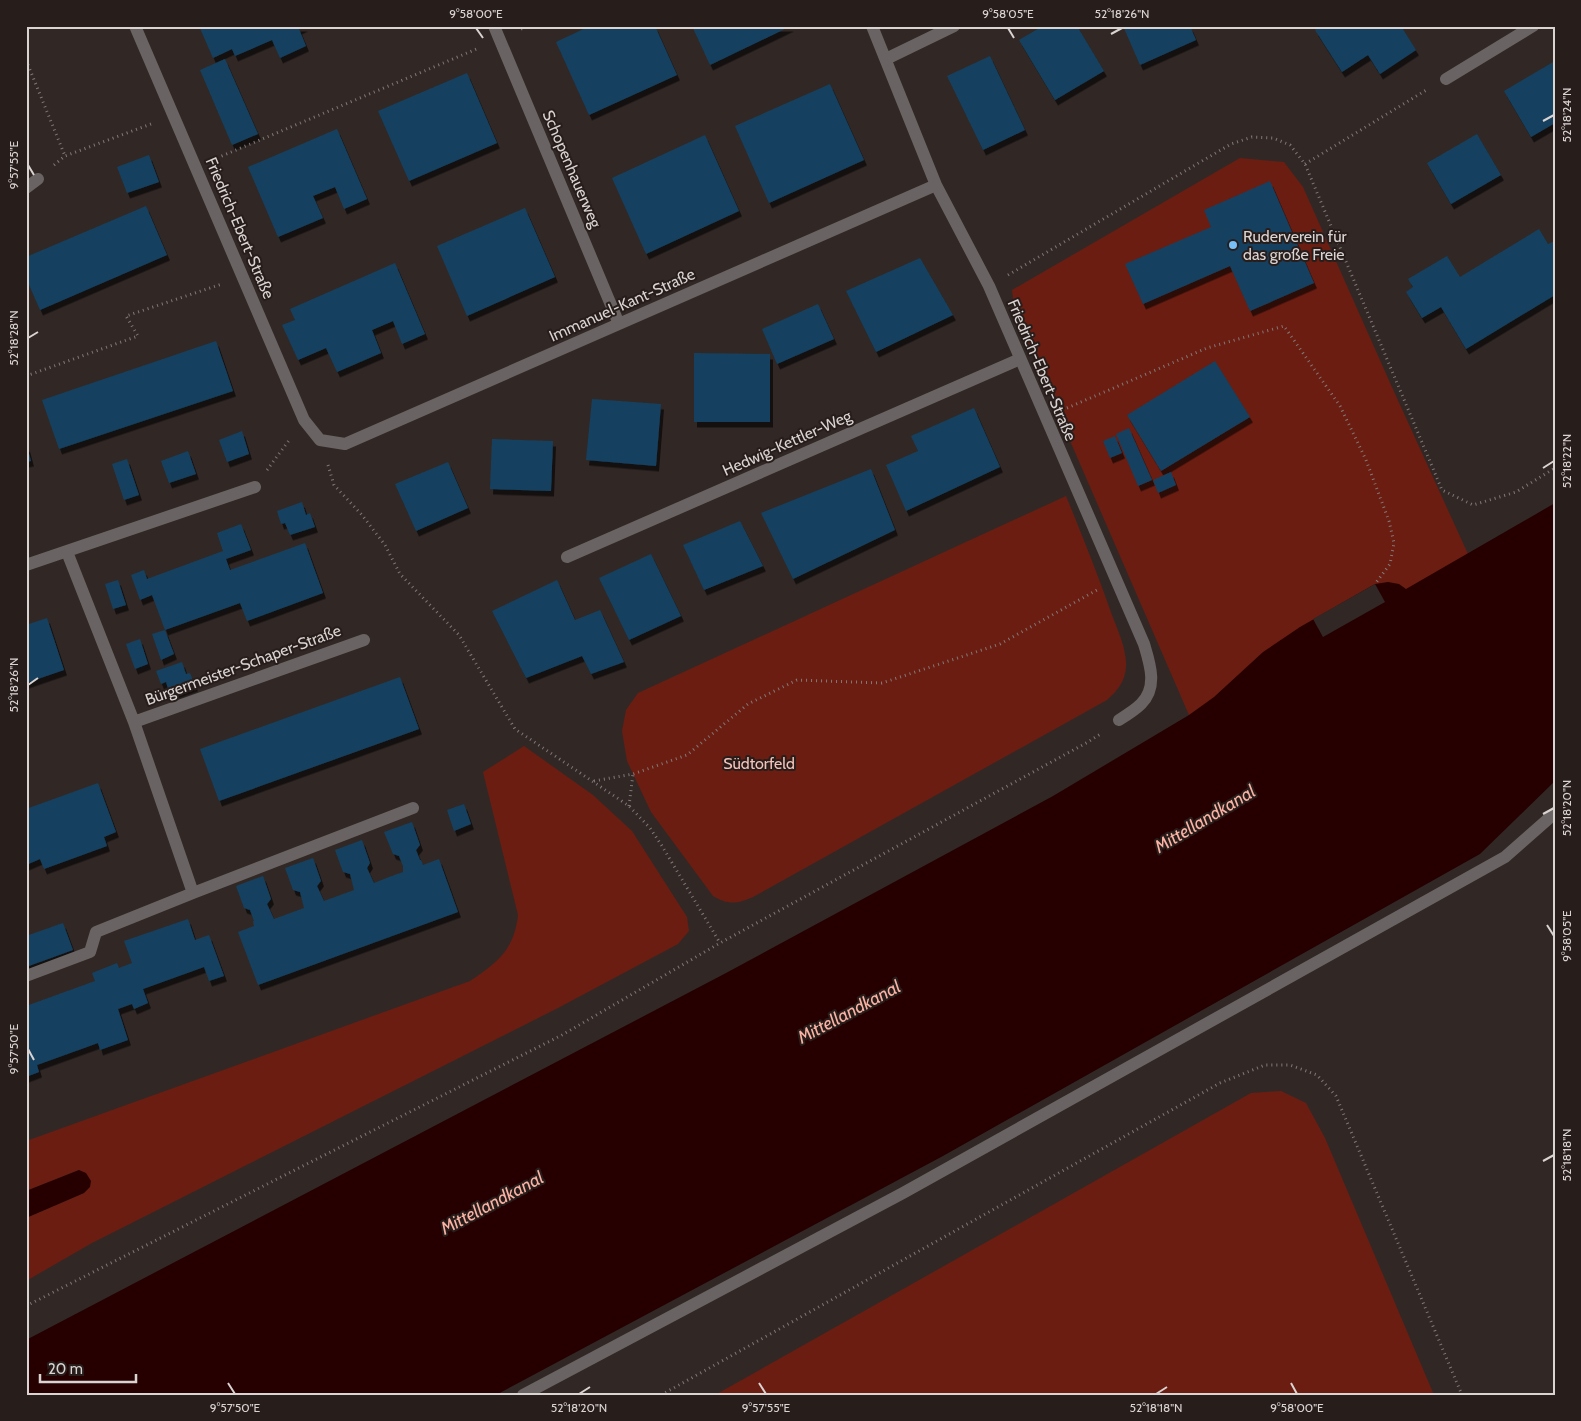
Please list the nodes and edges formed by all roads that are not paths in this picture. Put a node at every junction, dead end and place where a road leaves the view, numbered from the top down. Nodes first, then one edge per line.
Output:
1 (134, 26) edge
2 (494, 26) edge
3 (872, 26) edge
4 (954, 26) edge
5 (1533, 26) edge
6 (886, 59) junction
7 (1446, 79) road end
8 (38, 179) road end
9 (936, 185) junction
10 (26, 188) edge
11 (619, 324) junction
12 (1020, 359) junction
13 (320, 440) joint
14 (255, 487) road end
15 (67, 552) junction
16 (568, 557) dead end
17 (26, 565) edge
18 (364, 640) dead end
19 (1120, 720) road end
20 (134, 722) junction
21 (413, 808) dead end
22 (1555, 813) edge
23 (193, 893) junction
24 (26, 976) edge
25 (523, 1395) edge

1 - 13 street, Friedrich-Ebert-Straße
2 - 11 street, Schopenhauerweg
3 - 6 street, Friedrich-Ebert-Straße
4 - 6 street
5 - 7 street
6 - 9 street, Friedrich-Ebert-Straße
8 - 10 street
9 - 11 street, Immanuel-Kant-Straße
9 - 12 street, Friedrich-Ebert-Straße
11 - 13 street, Immanuel-Kant-Straße
12 - 16 street, Hedwig-Kettler-Weg
12 - 19 street, Friedrich-Ebert-Straße
14 - 15 street
15 - 17 street
15 - 20 street, Bürgermeister-Schaper-Straße
18 - 20 street, Bürgermeister-Schaper-Straße
20 - 23 street, Bürgermeister-Schaper-Straße
21 - 23 street
22 - 25 street
23 - 24 street

